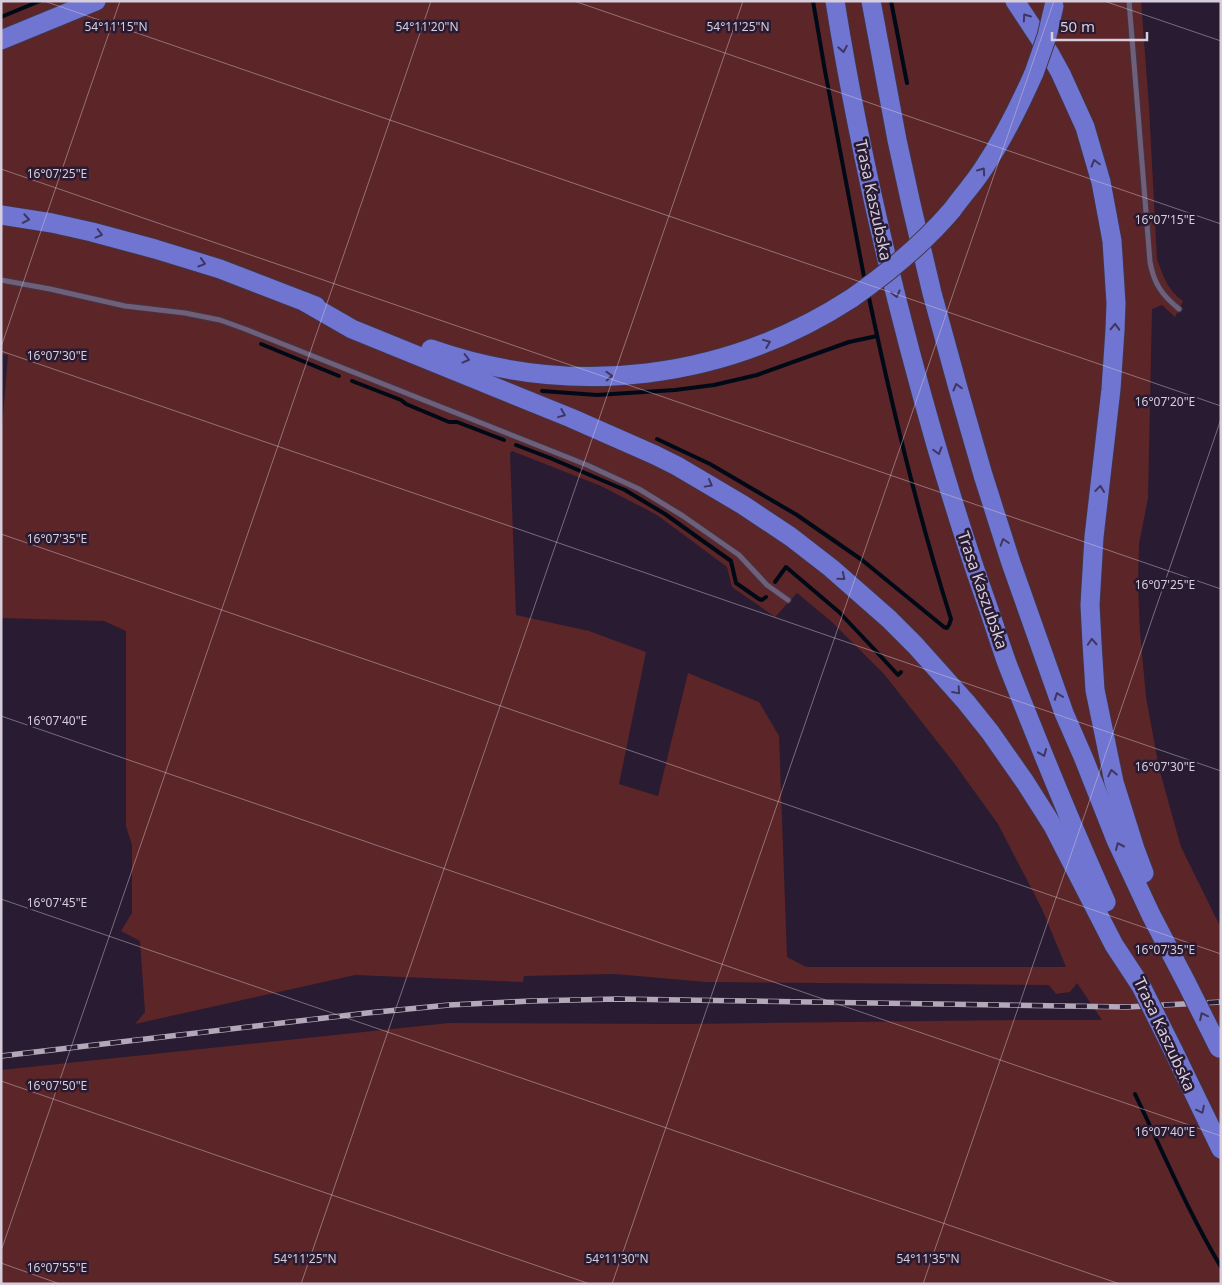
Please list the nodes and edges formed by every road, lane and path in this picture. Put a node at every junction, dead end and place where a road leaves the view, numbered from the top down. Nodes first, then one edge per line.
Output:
1 (69, 1) edge
2 (96, 1) edge
3 (835, 1) edge
4 (871, 1) edge
5 (1015, 1) edge
6 (1128, 1) edge
7 (1055, 4) edge
8 (1, 29) edge
9 (1, 40) edge
10 (1, 215) edge
11 (1, 280) edge
12 (305, 302) junction
13 (1179, 309) dead end
14 (788, 600) dead end
15 (1188, 984) junction
16 (1141, 986) junction
17 (1220, 1050) edge
18 (1221, 1149) edge

1 - 8 highway
2 - 9 highway
3 -> 16 highway, Trasa Kaszubska
15 -> 4 highway
15 -> 5 highway
6 - 13 lane
12 -> 7 highway, bridge
10 -> 12 highway
11 - 14 lane
12 -> 16 highway
17 -> 15 highway, bridge
16 -> 18 highway, Trasa Kaszubska, bridge

